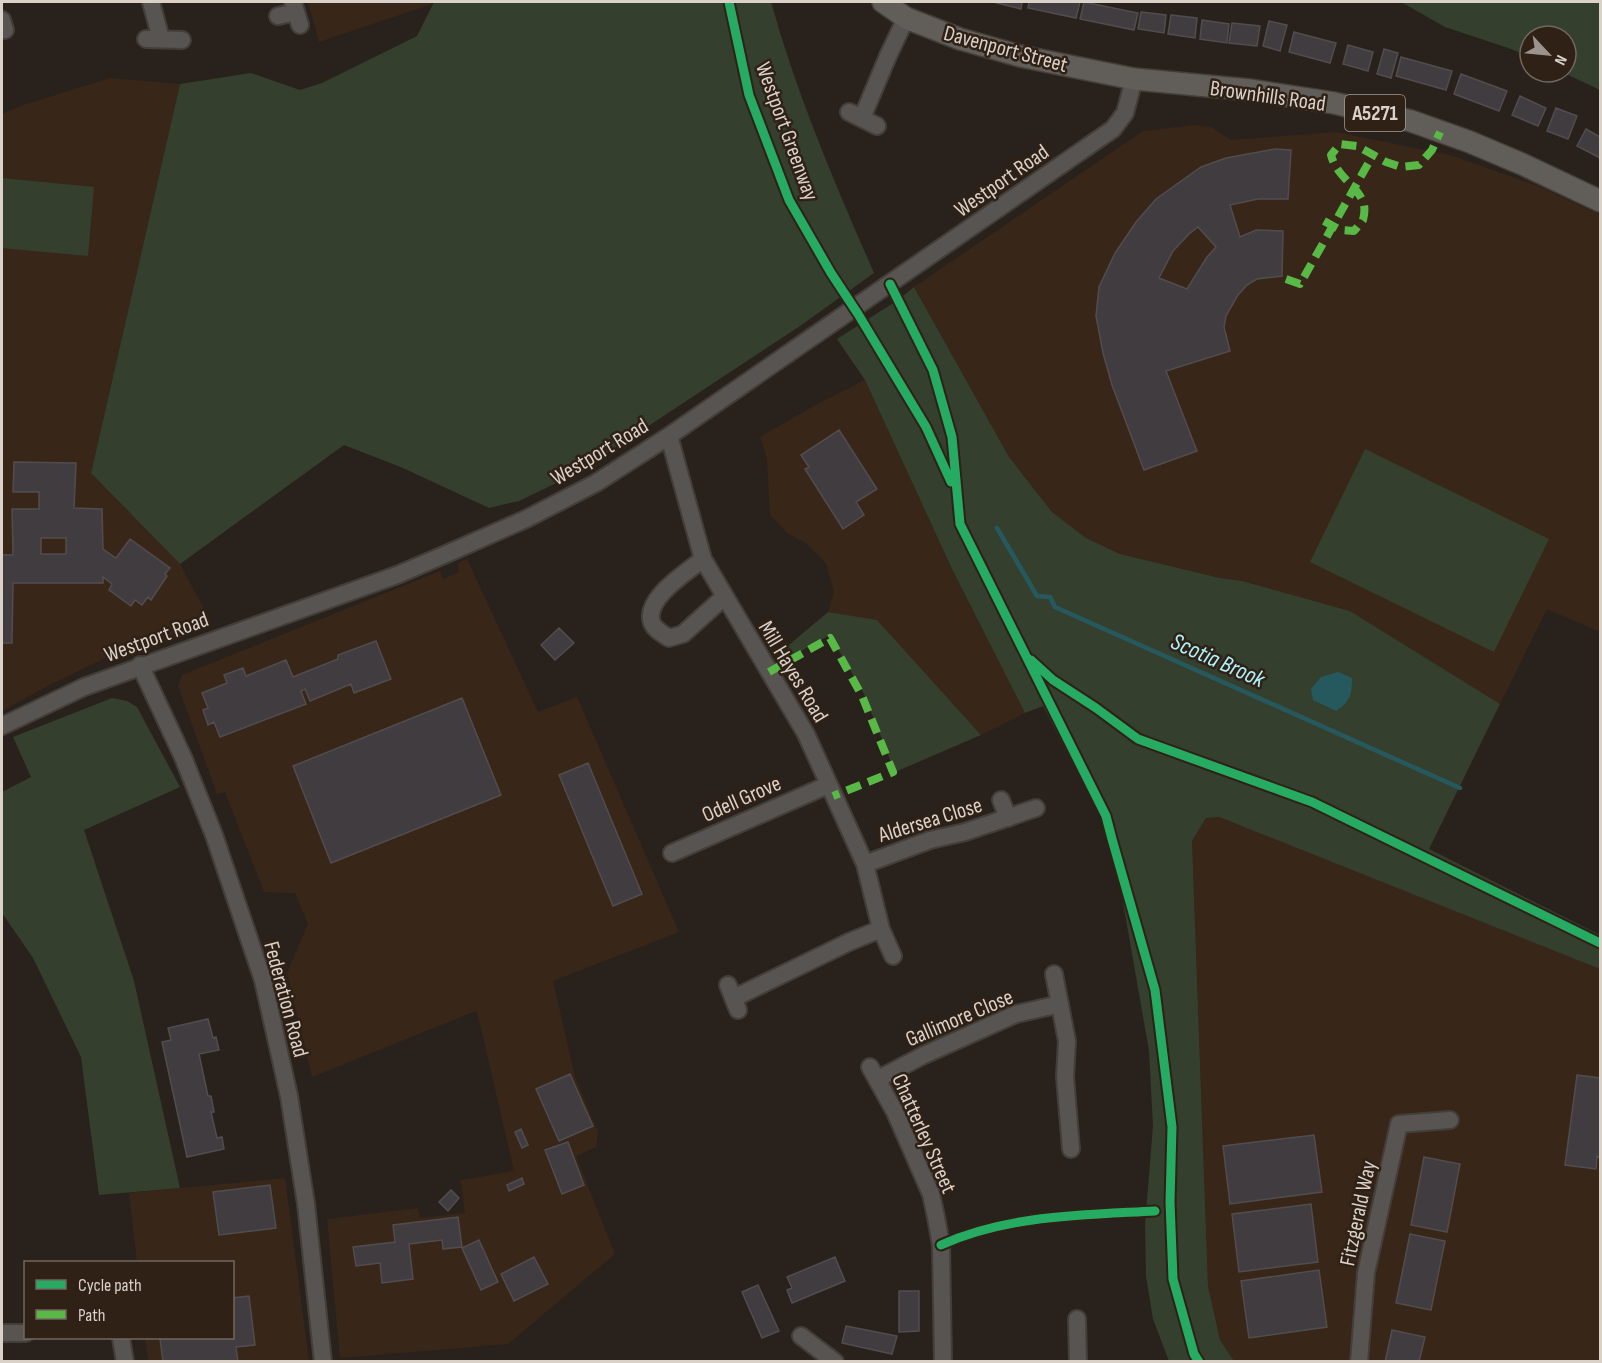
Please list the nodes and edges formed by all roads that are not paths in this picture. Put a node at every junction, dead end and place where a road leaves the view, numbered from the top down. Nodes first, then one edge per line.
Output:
1 (151, 2) edge
2 (884, 2) edge
3 (296, 13) edge
4 (278, 16) dead end
5 (906, 18) junction
6 (182, 40) dead end
7 (1134, 79) junction
8 (877, 126) dead end
9 (1600, 201) edge
10 (669, 435) junction
11 (703, 559) junction
12 (724, 597) junction
13 (140, 665) junction
14 (2, 726) edge
15 (828, 785) junction
16 (1001, 800) dead end
17 (1036, 808) dead end
18 (1008, 818) junction
19 (672, 853) dead end
20 (865, 864) junction
21 (881, 929) junction
22 (893, 956) dead end
23 (1054, 974) dead end
24 (734, 998) dead end
25 (1060, 1004) junction
26 (874, 1073) joint
27 (1450, 1120) dead end
28 (1071, 1149) dead end
29 (1077, 1319) dead end
30 (2, 1333) edge
31 (24, 1333) edge
32 (801, 1336) dead end
33 (121, 1339) edge
34 (125, 1362) edge
35 (323, 1362) edge
36 (835, 1362) edge
37 (944, 1362) edge
38 (1078, 1362) edge
39 (1359, 1362) edge

1 - 6 street
2 - 5 main road, Davenport Street / A5271
3 - 4 street
5 - 7 main road, Davenport Street / A5271
5 - 8 street
7 - 9 main road, Brownhills Road / A5271
7 - 10 street, Westport Road
10 - 11 street, Mill Hayes Road
10 - 13 street, Westport Road
11 - 12 street, Mill Hayes Road
11 - 12 street
12 - 15 street, Mill Hayes Road
13 - 14 street, Westport Road
13 - 35 street, Federation Road
15 - 19 street, Odell Grove
15 - 20 street, Mill Hayes Road
16 - 18 street, Aldersea Close
17 - 18 street, Aldersea Close
18 - 20 street, Aldersea Close
20 - 21 street, Mill Hayes Road
21 - 22 street, Mill Hayes Road
21 - 24 street
23 - 25 street
25 - 26 street, Gallimore Close
25 - 28 street
26 - 37 street, Chatterley Street
27 - 39 street, Fitzgerald Way
29 - 38 street
30 - 31 street
32 - 36 street
33 - 34 street

